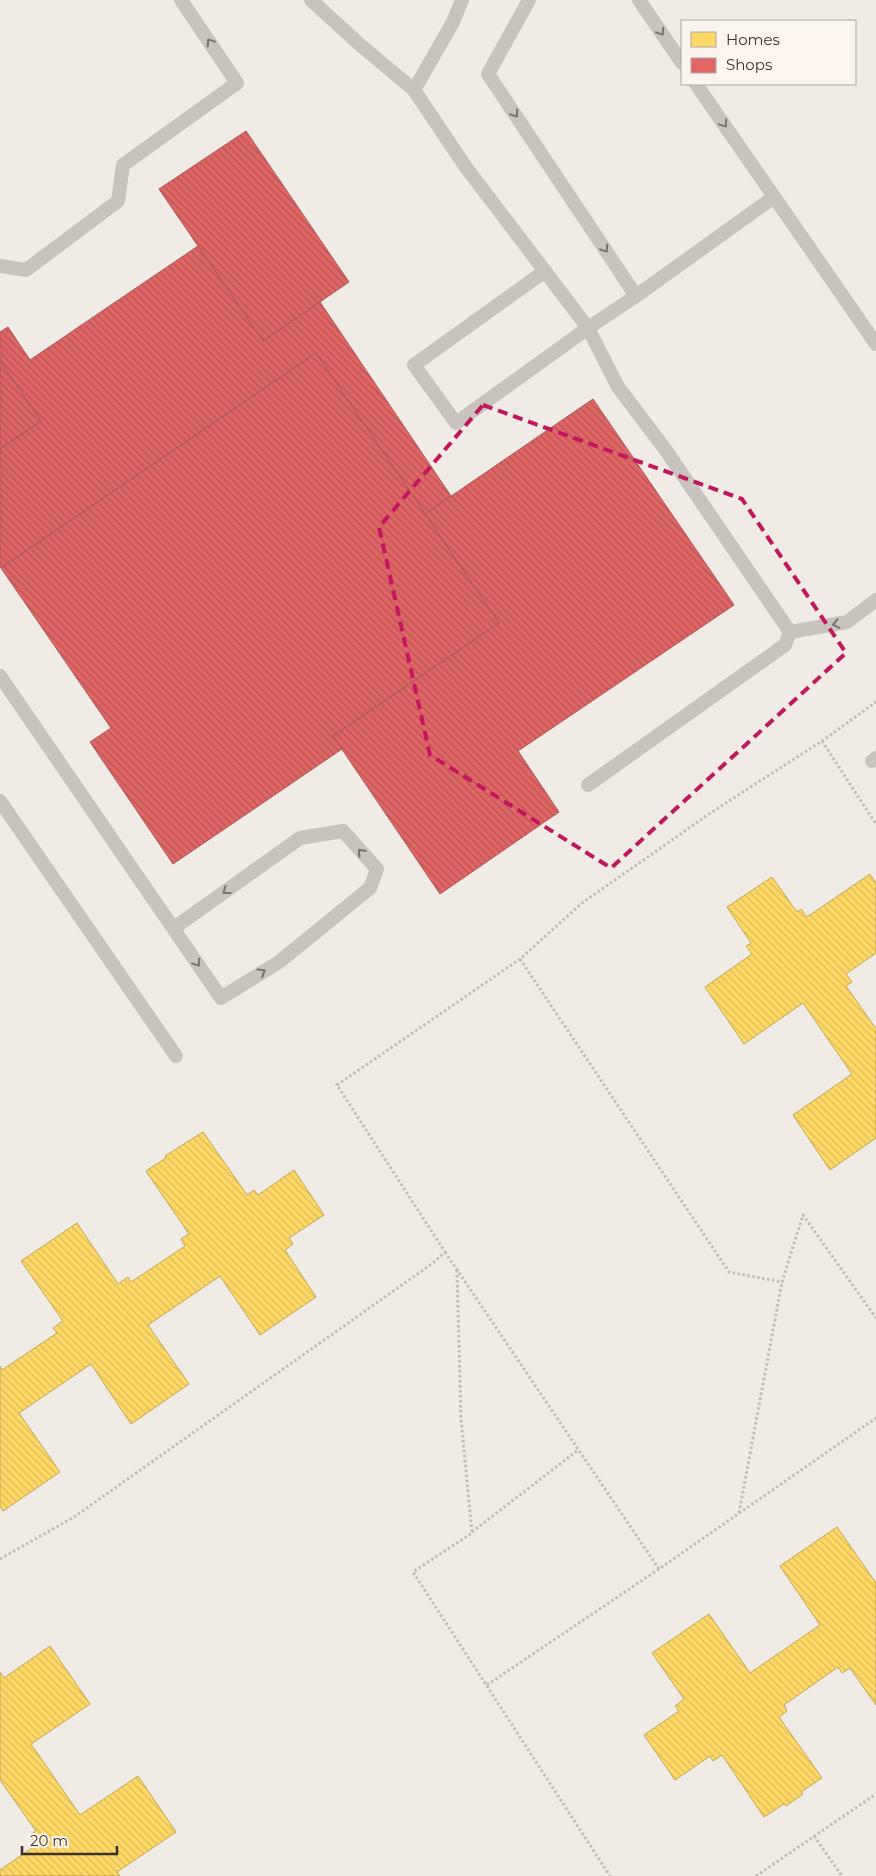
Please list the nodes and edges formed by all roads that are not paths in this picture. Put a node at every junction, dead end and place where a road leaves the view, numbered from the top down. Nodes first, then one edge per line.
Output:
1 (181, 0) edge
2 (311, 0) edge
3 (462, 0) edge
4 (529, 0) edge
5 (639, 0) edge
6 (681, 62) edge
7 (697, 85) edge
8 (414, 90) junction
9 (774, 197) junction
10 (0, 266) edge
11 (545, 271) junction
12 (636, 296) junction
13 (588, 328) junction
14 (876, 344) edge
15 (876, 600) edge
16 (790, 632) junction
17 (0, 676) edge
18 (588, 785) dead end
19 (0, 801) edge
20 (174, 928) junction
21 (176, 1056) dead end

10 -> 1 lane
2 - 8 lane
3 - 8 lane
4 -> 12 lane
5 -> 6 lane
7 -> 9 lane
8 - 11 lane
9 - 12 lane
9 - 14 lane
11 - 13 lane
11 - 13 lane
12 - 13 lane
13 - 16 lane
15 -> 16 lane
16 - 18 lane
17 - 20 lane
19 - 21 lane
20 -> 20 lane

